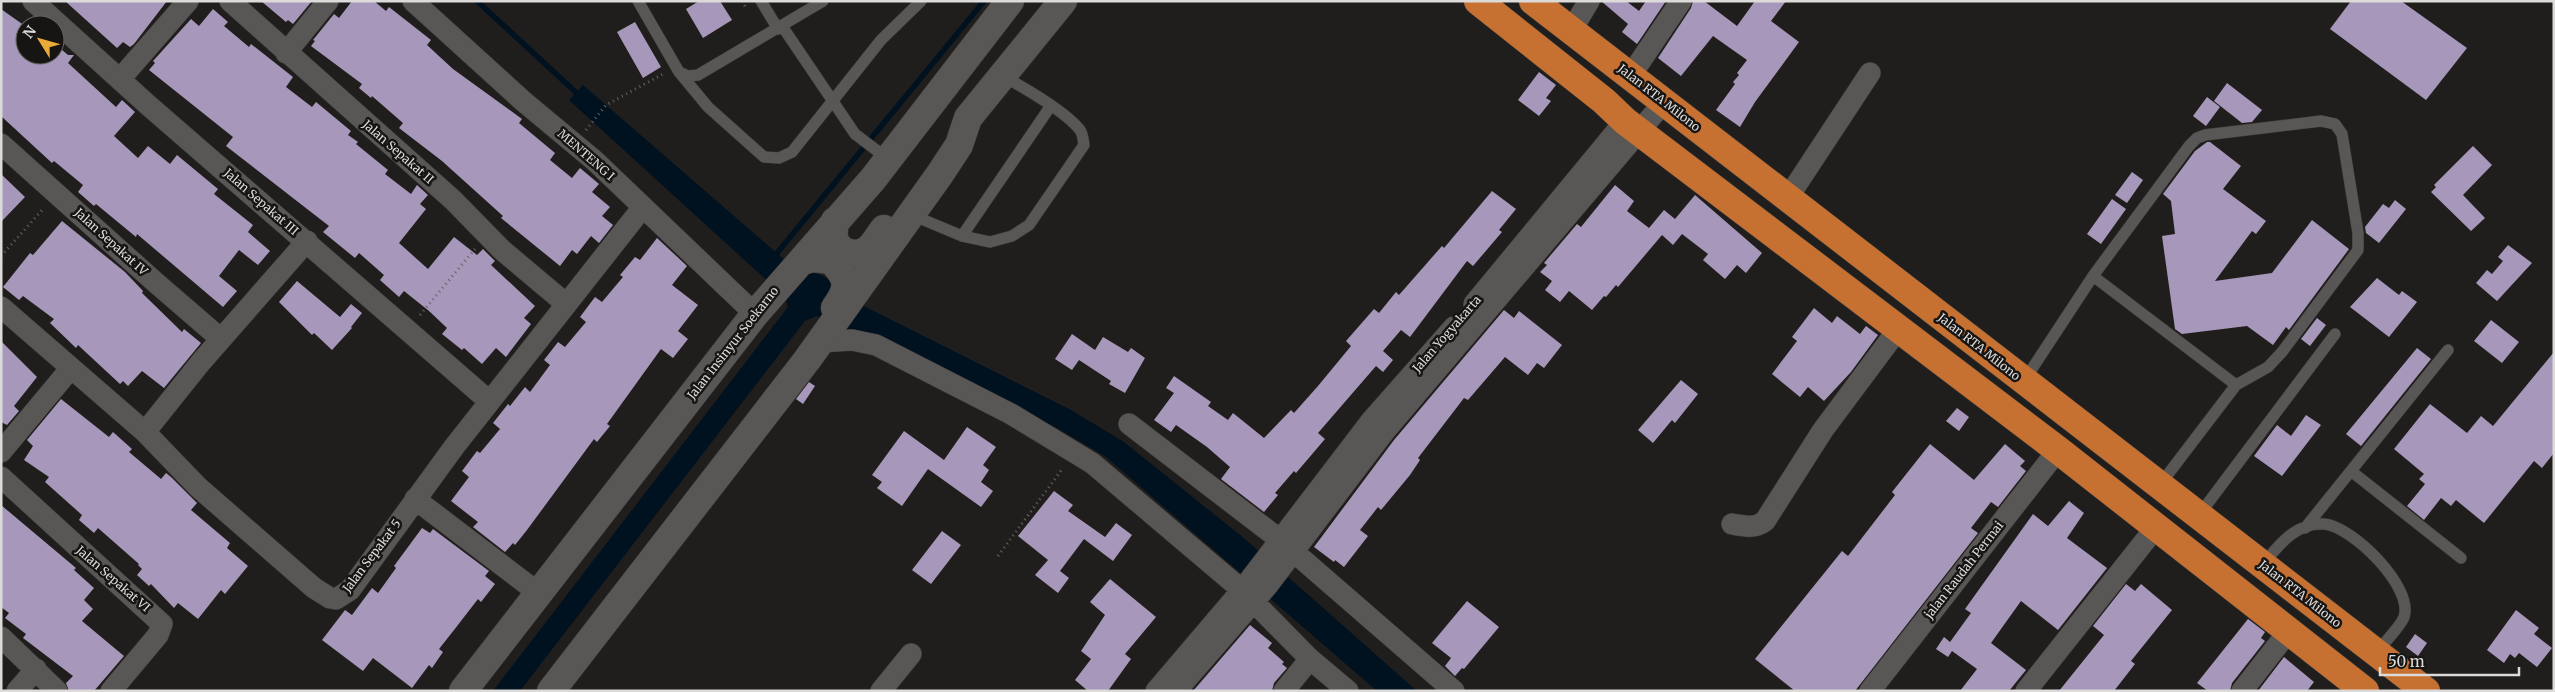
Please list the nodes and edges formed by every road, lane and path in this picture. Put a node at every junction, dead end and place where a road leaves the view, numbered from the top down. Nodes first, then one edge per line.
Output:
1 (33, 1) edge
2 (188, 1) edge
3 (230, 1) edge
4 (328, 1) edge
5 (414, 1) edge
6 (638, 1) edge
7 (761, 1) edge
8 (921, 1) edge
9 (1010, 1) edge
10 (1063, 1) edge
11 (1478, 1) edge
12 (1533, 1) edge
13 (1589, 1) edge
14 (1681, 1) edge
15 (821, 2) edge
16 (780, 28) junction
17 (1571, 31) junction
18 (286, 53) junction
19 (678, 70) junction
20 (1870, 73) dead end
21 (1631, 75) junction
22 (1003, 76) junction
23 (120, 80) junction
24 (832, 101) junction
25 (1664, 102) junction
26 (1050, 107) junction
27 (968, 118) junction
28 (593, 120) dead end
29 (1632, 125) junction
30 (1, 144) edge
31 (883, 155) junction
32 (57, 193) junction
33 (1787, 199) junction
34 (643, 206) junction
35 (912, 215) junction
36 (835, 221) junction
37 (487, 234) junction
38 (962, 236) junction
39 (307, 242) junction
40 (1, 256) edge
41 (795, 265) junction
42 (1882, 272) junction
43 (2093, 276) junction
44 (857, 285) junction
45 (1862, 299) junction
46 (565, 303) junction
47 (1, 307) edge
48 (755, 314) junction
49 (826, 328) junction
50 (1899, 328) junction
51 (408, 329) junction
52 (2335, 334) dead end
53 (221, 339) junction
54 (2448, 350) dead end
55 (71, 368) junction
56 (2024, 381) junction
57 (2236, 385) junction
58 (489, 401) junction
59 (1129, 424) dead end
60 (145, 432) junction
61 (2058, 450) junction
62 (1, 452) edge
63 (1075, 452) junction
64 (2351, 471) junction
65 (1, 478) edge
66 (2159, 486) junction
67 (415, 499) junction
68 (2198, 516) junction
69 (1732, 524) dead end
70 (2156, 527) junction
71 (2305, 528) junction
72 (1283, 551) junction
73 (998, 556) dead end
74 (2461, 558) dead end
75 (2263, 564) junction
76 (1254, 588) junction
77 (537, 592) junction
78 (2288, 632) junction
79 (1, 637) edge
80 (2376, 653) junction
81 (911, 654) dead end
82 (1310, 659) junction
83 (36, 669) junction
84 (17, 691) edge
85 (57, 691) edge
86 (111, 691) edge
87 (463, 691) edge
88 (551, 691) edge
89 (882, 691) edge
90 (1156, 691) edge
91 (1176, 691) edge
92 (1284, 691) edge
93 (1348, 691) edge
94 (1454, 691) edge
95 (1870, 691) edge
96 (2026, 691) edge
97 (2242, 691) edge
98 (2365, 691) edge
99 (2426, 691) edge

1 - 23 street, Jalan Sepakat III
2 - 23 street
3 - 18 street, Jalan Sepakat II
4 - 18 street
5 - 34 street, MENTENG I
6 - 19 lane
7 - 16 lane
8 - 24 lane
9 - 31 street, Jalan Insinyur Soekarno
10 - 22 street
11 - 29 highway
12 - 17 highway, Jalan RTA Milono
13 - 17 street
14 - 21 street
15 - 16 lane
16 - 19 lane
16 - 24 lane
17 - 21 highway, Jalan RTA Milono
18 - 37 street, Jalan Sepakat II
19 - 24 lane
19 - 28 path
20 - 33 street
21 - 25 highway, Jalan RTA Milono
22 - 26 lane
22 - 27 street
23 - 39 street, Jalan Sepakat III
24 - 31 lane
25 - 29 street
25 - 33 highway, Jalan RTA Milono
26 - 38 lane
26 - 38 lane
27 - 35 street
27 - 36 street
29 - 45 highway
29 - 72 street
30 - 32 street, Jalan Sepakat IV
31 - 36 street, Jalan Insinyur Soekarno
32 - 40 path
32 - 53 street, Jalan Sepakat IV
33 - 42 highway, Jalan RTA Milono
34 - 46 street, Jalan Sepakat 5
34 - 48 street, MENTENG I
35 - 38 lane
35 - 44 street
36 - 41 street, Jalan Insinyur Soekarno
37 - 46 street, Jalan Sepakat II
37 - 51 path
39 - 51 street, Jalan Sepakat III
39 - 53 street
41 - 44 street
41 - 48 street, Jalan Insinyur Soekarno
42 - 45 highway
42 - 56 highway, Jalan RTA Milono
43 - 56 lane
43 - 57 lane
43 - 57 lane
44 - 49 street
45 - 50 highway
46 - 58 street, Jalan Sepakat 5
47 - 55 street, Jalan Sepakat 5
48 - 77 street, Jalan Insinyur Soekarno
49 - 63 street
49 - 88 street
50 - 61 highway
50 - 69 street
51 - 58 street, Jalan Sepakat III
52 - 68 lane
53 - 60 street
54 - 64 lane
55 - 60 street, Jalan Sepakat 5
55 - 62 street
56 - 66 highway, Jalan RTA Milono
57 - 66 lane
58 - 67 street, Jalan Sepakat 5
59 - 72 street
60 - 67 street, Jalan Sepakat 5
61 - 70 highway
61 - 95 street, jalan Raudah Permai
63 - 73 path
63 - 76 street
64 - 71 lane
64 - 74 lane
65 - 86 street, Jalan Sepakat VI
66 - 68 highway, Jalan RTA Milono
67 - 77 street
68 - 75 highway, Jalan RTA Milono
70 - 78 highway
70 - 96 street
71 - 75 lane
71 - 80 lane
72 - 76 street
72 - 94 street
75 - 80 highway, Jalan RTA Milono
76 - 82 street
76 - 90 street
76 - 91 street
77 - 87 street, Jalan Insinyur Soekarno
78 - 97 street
78 - 98 highway
79 - 83 street
80 - 99 highway, Jalan RTA Milono
81 - 89 street
82 - 92 street
82 - 93 street
83 - 84 street
83 - 85 street

